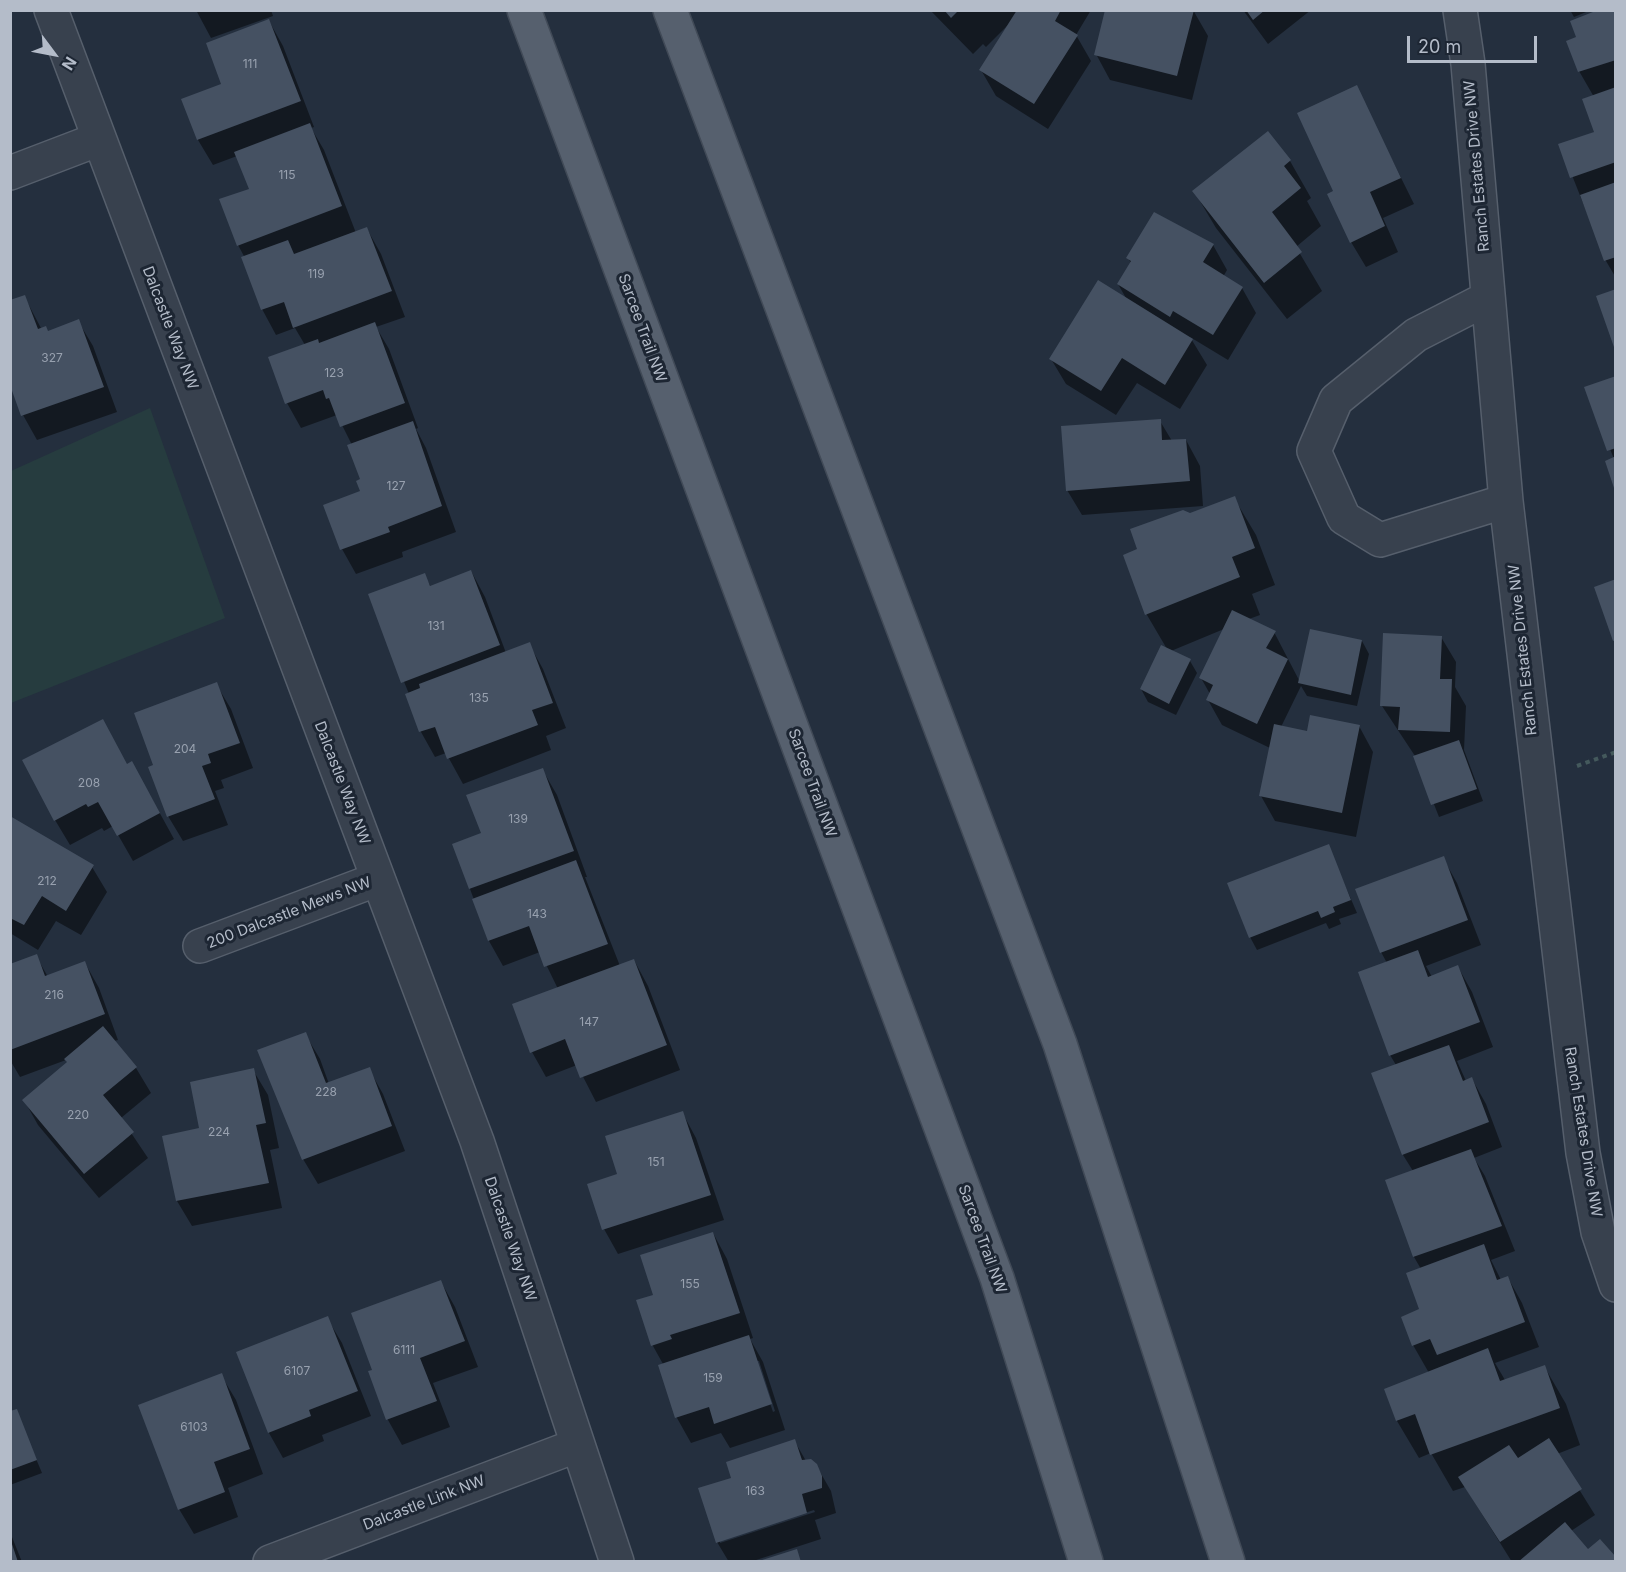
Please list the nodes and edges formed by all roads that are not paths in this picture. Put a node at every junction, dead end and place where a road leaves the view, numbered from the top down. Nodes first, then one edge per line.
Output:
1 (51, 10) edge
2 (524, 10) edge
3 (670, 10) edge
4 (1460, 10) edge
5 (99, 139) junction
6 (10, 173) edge
7 (1488, 298) junction
8 (1506, 501) junction
9 (378, 879) junction
10 (200, 946) dead end
11 (1616, 1285) edge
12 (578, 1445) junction
13 (270, 1562) edge
14 (616, 1562) edge
15 (1086, 1562) edge
16 (1228, 1562) edge

1 - 5 street, Dalcastle Way NW
2 - 15 main road, Sarcee Trail NW
3 - 16 main road
4 - 7 street, Ranch Estates Drive NW
5 - 6 street
5 - 9 street, Dalcastle Way NW
7 - 8 street, Ranch Estates Drive NW
7 - 8 street
8 - 11 street, Ranch Estates Drive NW
9 - 10 street, 200 Dalcastle Mews NW
9 - 12 street, Dalcastle Way NW
12 - 13 street, Dalcastle Link NW
12 - 14 street, Dalcastle Way NW

